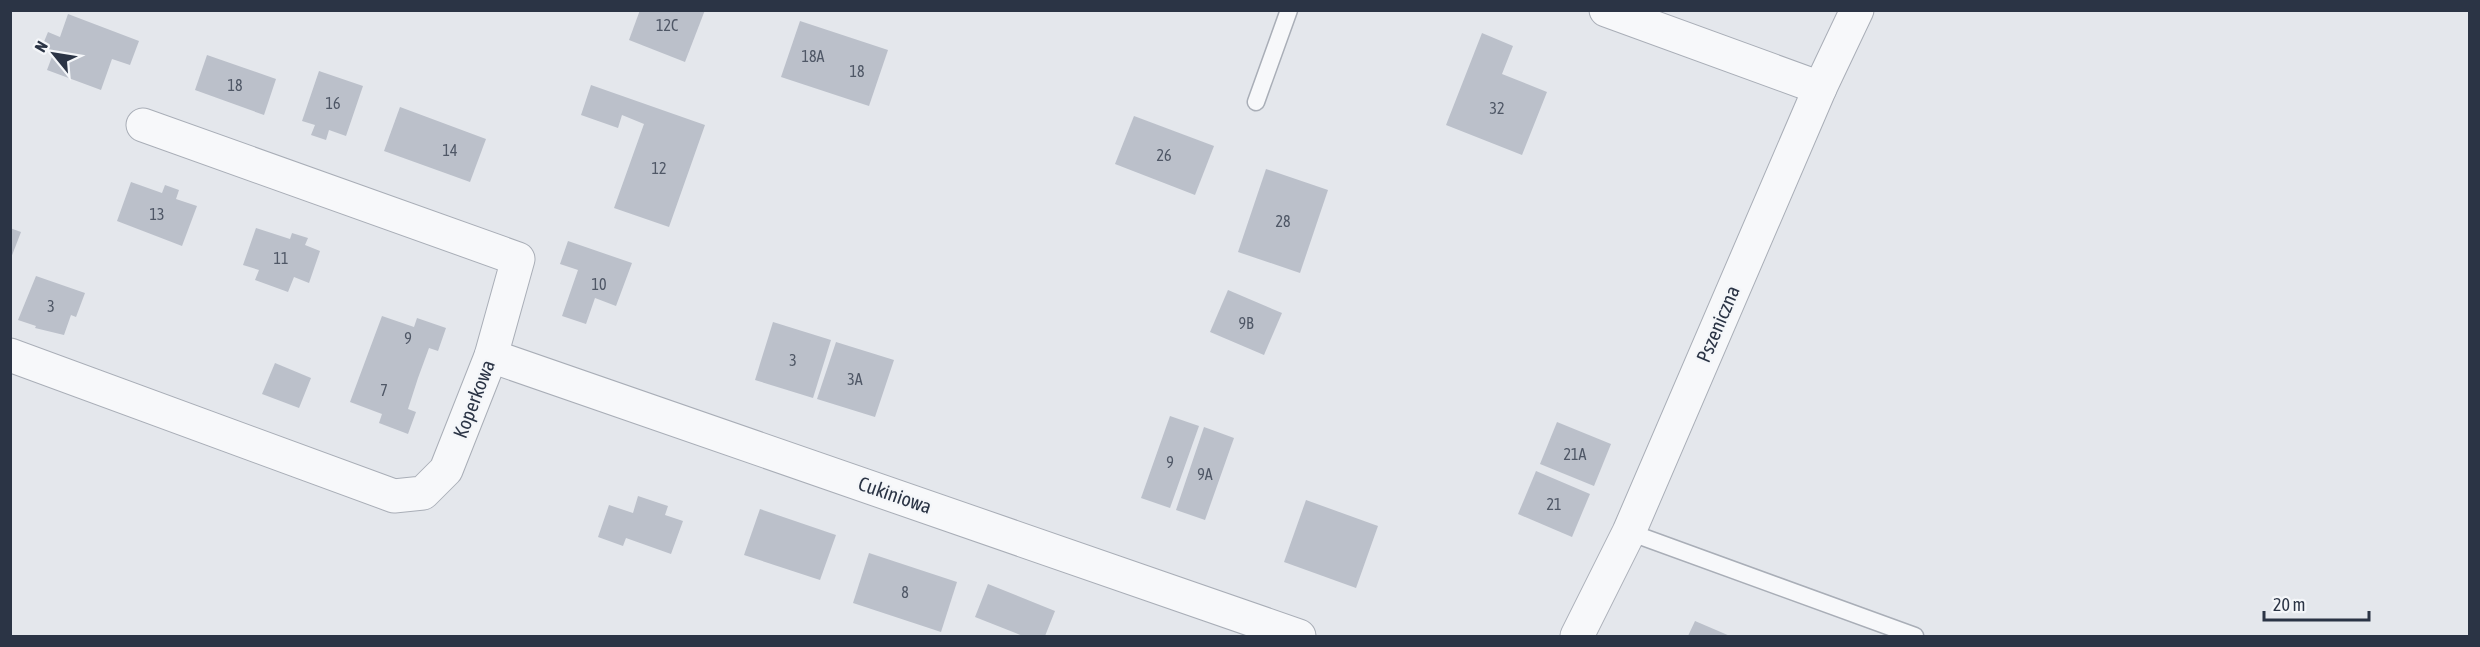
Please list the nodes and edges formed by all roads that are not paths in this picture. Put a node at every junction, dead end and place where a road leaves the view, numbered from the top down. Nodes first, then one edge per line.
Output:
1 (1289, 10) edge
2 (1606, 10) edge
3 (1857, 10) edge
4 (1820, 88) junction
5 (1256, 102) dead end
6 (143, 125) dead end
7 (10, 355) edge
8 (491, 356) junction
9 (1629, 532) junction
10 (1299, 636) edge
11 (1577, 636) edge
12 (1915, 636) edge

1 - 5 lane
2 - 4 street
3 - 4 street, Pszeniczna
4 - 9 street, Pszeniczna
6 - 8 street, Koperkowa
7 - 8 street, Koperkowa
8 - 10 street, Cukiniowa
9 - 11 street, Pszeniczna
9 - 12 lane

